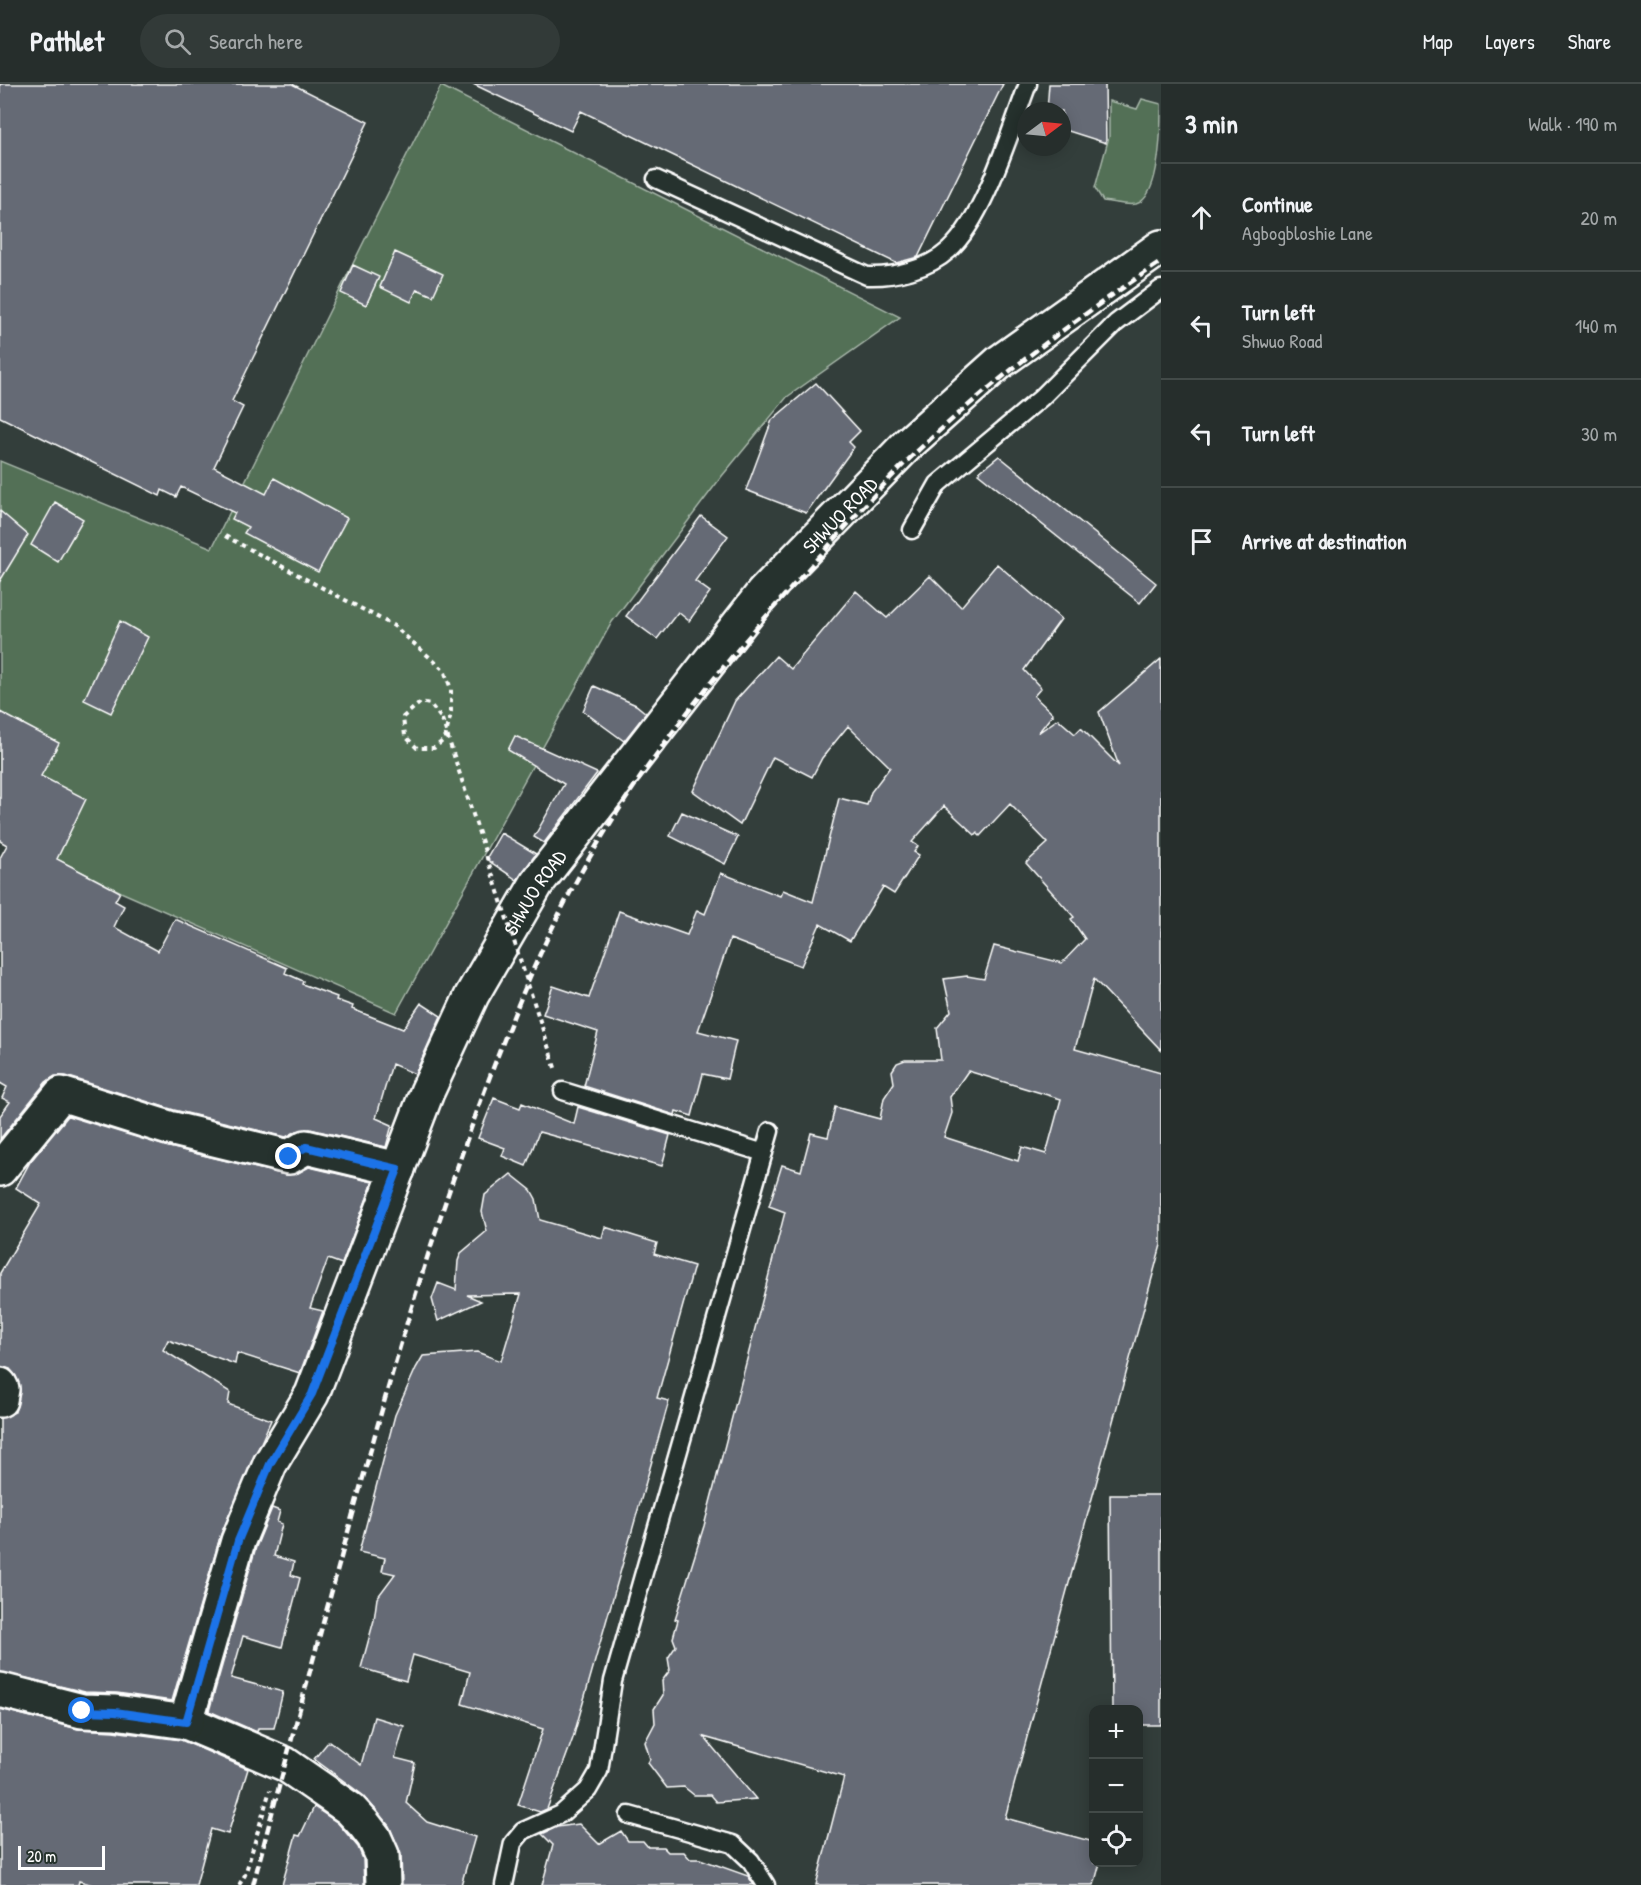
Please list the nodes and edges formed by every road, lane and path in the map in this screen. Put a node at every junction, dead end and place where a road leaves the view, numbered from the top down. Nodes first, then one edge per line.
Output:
1 (1028, 84) edge
2 (656, 179) dead end
3 (1161, 247) edge
4 (1161, 289) edge
5 (912, 530) dead end
6 (225, 536) dead end
7 (551, 1055) dead end
8 (563, 1091) dead end
9 (771, 1131) dead end
10 (764, 1153) junction
11 (0, 1169) edge
12 (398, 1169) junction
13 (0, 1385) edge
14 (0, 1400) edge
15 (0, 1690) edge
16 (186, 1722) junction
17 (278, 1761) junction
18 (629, 1815) dead end
19 (239, 1885) edge
20 (383, 1885) edge
21 (504, 1885) edge
22 (766, 1885) edge

1 - 2 lane
3 - 12 street, SHWUO ROAD
4 - 5 lane
6 - 7 path, bridge
8 - 10 lane
9 - 10 lane
10 - 21 lane
11 - 12 street
12 - 16 street, SHWUO ROAD
13 - 14 street
15 - 16 street
16 - 17 street
17 - 19 path
17 - 20 street
18 - 22 lane

